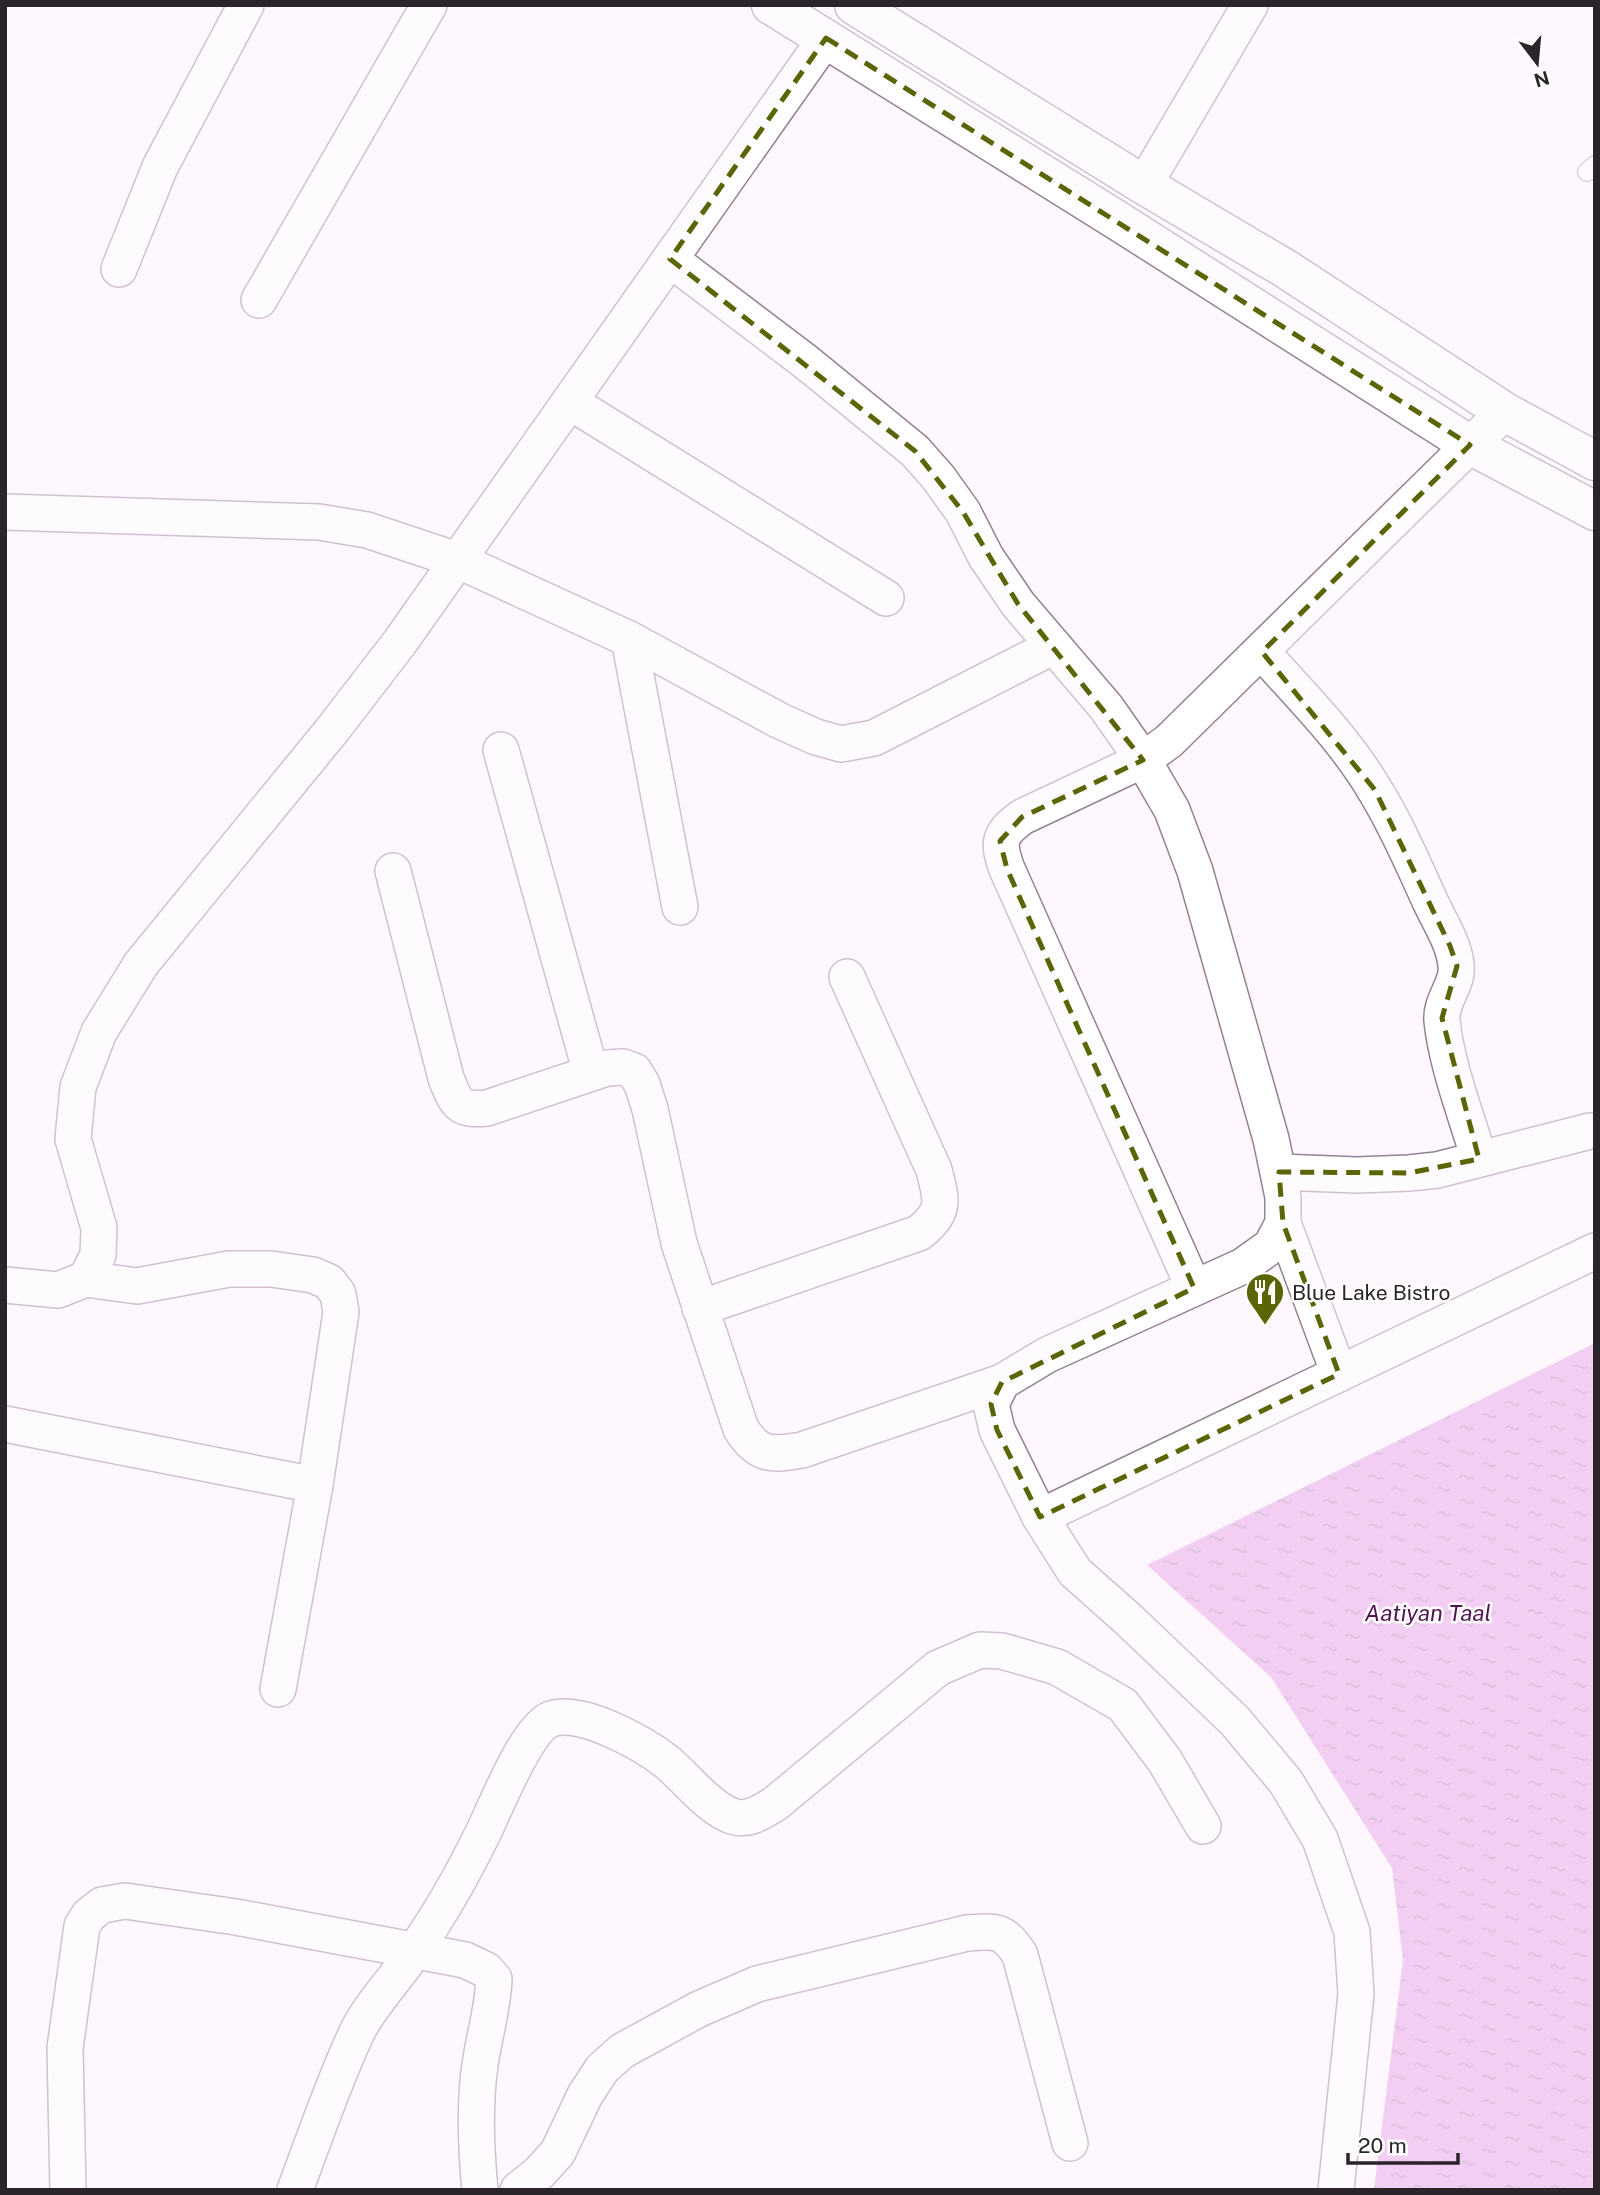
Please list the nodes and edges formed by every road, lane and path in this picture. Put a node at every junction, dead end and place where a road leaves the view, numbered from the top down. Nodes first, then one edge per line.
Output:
1 (246, 5) edge
2 (429, 5) edge
3 (771, 5) edge
4 (854, 5) edge
5 (1250, 5) edge
6 (826, 38) junction
7 (1144, 185) junction
8 (670, 260) junction
9 (119, 269) dead end
10 (259, 300) dead end
11 (570, 402) junction
12 (1505, 412) junction
13 (1469, 445) junction
14 (1595, 461) edge
15 (1595, 511) edge
16 (5, 512) edge
17 (457, 560) junction
18 (886, 598) dead end
19 (629, 639) junction
20 (1054, 646) junction
21 (1262, 652) junction
22 (501, 750) dead end
23 (1143, 760) junction
24 (393, 871) dead end
25 (680, 906) dead end
26 (847, 977) dead end
27 (591, 1073) junction
28 (1590, 1130) dead end
29 (1479, 1159) junction
30 (1279, 1172) junction
31 (1283, 1223) junction
32 (1595, 1251) edge
33 (86, 1279) junction
34 (5, 1285) edge
35 (1194, 1288) junction
36 (700, 1308) junction
37 (1339, 1374) junction
38 (1002, 1382) junction
39 (5, 1424) edge
40 (315, 1485) junction
41 (1040, 1517) junction
42 (278, 1689) dead end
43 (1203, 1826) dead end
44 (416, 1950) junction
45 (1070, 2143) dead end
46 (68, 2190) edge
47 (295, 2190) edge
48 (480, 2190) edge
49 (518, 2190) edge
50 (1336, 2190) edge

1 - 9 street
2 - 10 street
3 - 6 main road
4 - 7 main road
5 - 7 street
6 - 8 street
6 - 13 main road
7 - 12 main road
8 - 11 street
8 - 20 street
11 - 17 street
11 - 18 street
12 - 13 street
12 - 14 main road
13 - 15 main road
13 - 21 street
16 - 17 street
17 - 19 street
17 - 33 street
19 - 20 street
19 - 25 street
20 - 23 street
21 - 23 street
21 - 29 street
22 - 27 street
23 - 30 street
23 - 35 street
24 - 27 street
26 - 36 street
27 - 36 street
28 - 29 street
29 - 30 street
30 - 31 street
31 - 35 street
31 - 37 street
32 - 37 street
33 - 34 street
33 - 40 street
35 - 38 street
36 - 38 street
37 - 41 street
38 - 41 street
39 - 40 street
40 - 42 street
41 - 50 street
43 - 44 street
44 - 46 street
44 - 47 street
44 - 48 street
45 - 49 street

